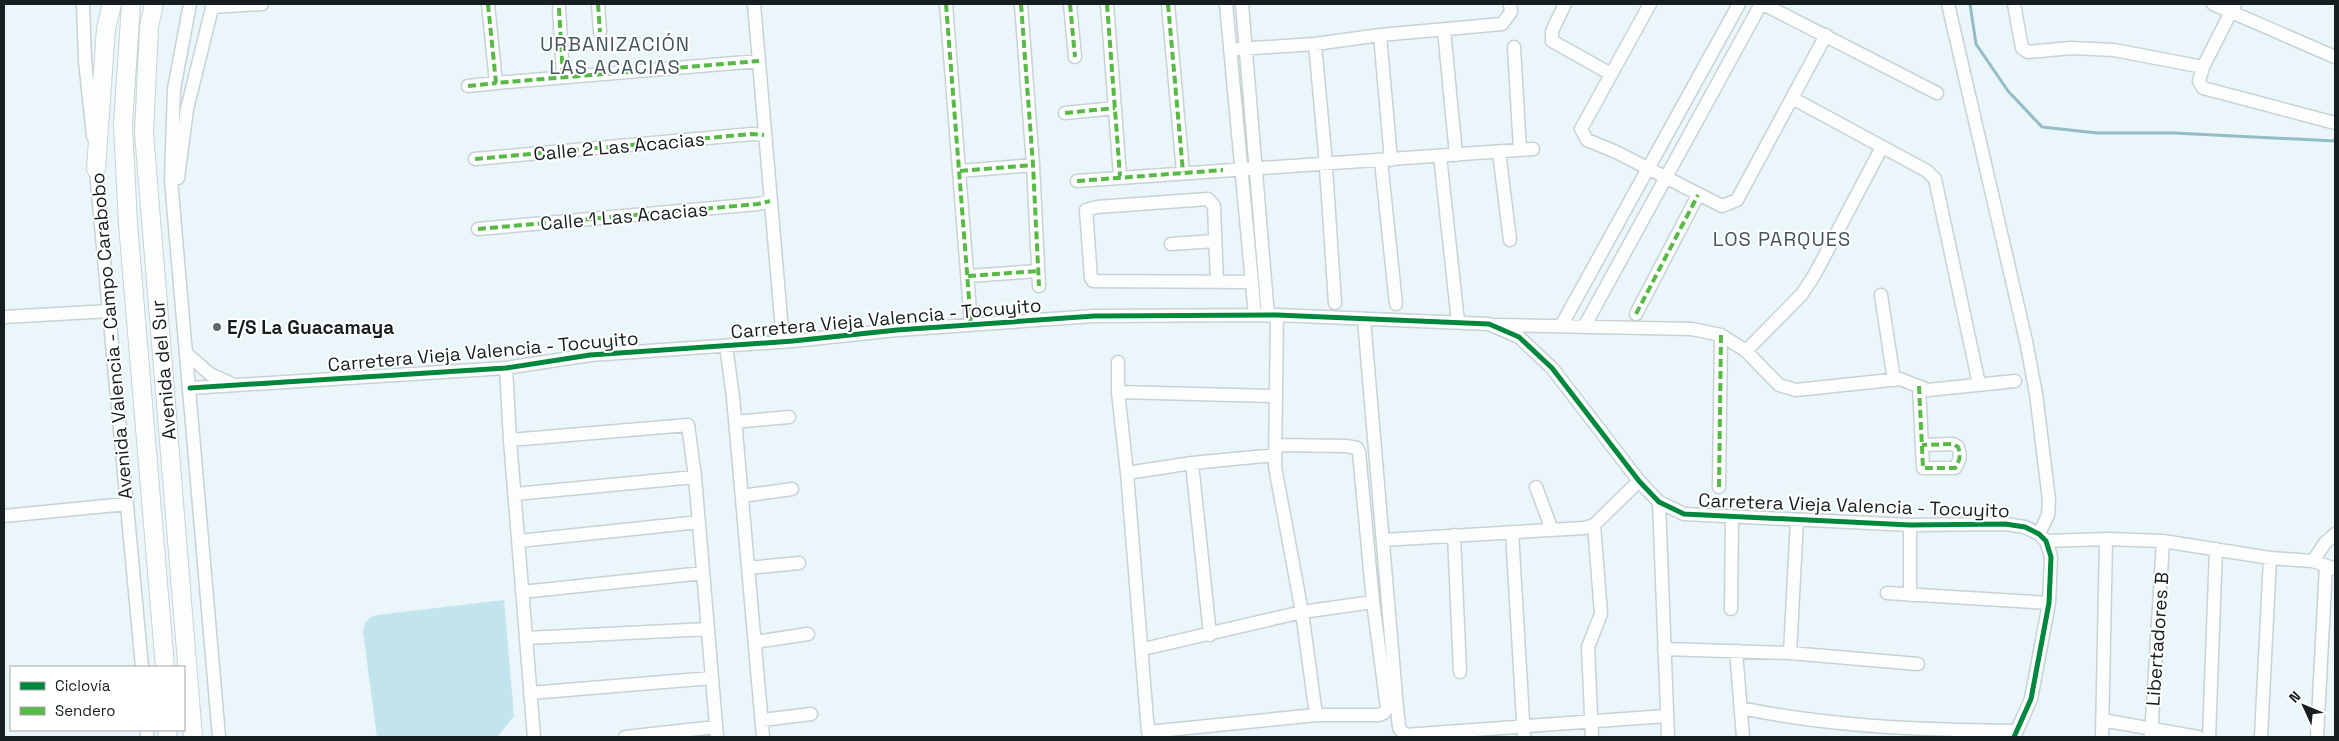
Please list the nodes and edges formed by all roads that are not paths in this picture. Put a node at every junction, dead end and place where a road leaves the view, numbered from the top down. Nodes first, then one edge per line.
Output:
1 (83, 4) edge
2 (112, 4) edge
3 (131, 4) edge
4 (154, 4) edge
5 (190, 4) edge
6 (262, 4) edge
7 (488, 4) edge
8 (598, 4) edge
9 (754, 4) edge
10 (946, 4) edge
11 (1021, 4) edge
12 (1070, 4) edge
13 (1108, 4) edge
14 (1168, 4) edge
15 (1226, 4) edge
16 (1242, 4) edge
17 (1510, 4) edge
18 (1565, 4) edge
19 (1650, 4) edge
20 (1739, 4) edge
21 (1762, 4) edge
22 (1948, 4) edge
23 (2014, 4) edge
24 (2213, 4) edge
25 (213, 5) edge
26 (559, 8) dead end
27 (2234, 8) edge
28 (1444, 30) junction
29 (600, 32) dead end
30 (1380, 35) junction
31 (1826, 35) junction
32 (1315, 44) junction
33 (1514, 47) dead end
34 (1246, 48) junction
35 (1231, 50) junction
36 (1075, 57) dead end
37 (2335, 58) edge
38 (759, 61) junction
39 (2203, 67) junction
40 (1611, 74) junction
41 (563, 78) junction
42 (496, 83) junction
43 (468, 86) dead end
44 (1937, 92) dead end
45 (1792, 98) junction
46 (1115, 108) junction
47 (1065, 112) dead end
48 (2335, 123) edge
49 (764, 135) junction
50 (1882, 146) junction
51 (1533, 149) dead end
52 (1520, 150) junction
53 (1499, 152) junction
54 (1456, 155) junction
55 (1440, 156) junction
56 (475, 159) dead end
57 (1386, 160) junction
58 (1033, 165) junction
59 (1326, 165) junction
60 (1648, 168) junction
61 (96, 169) junction
62 (1248, 169) junction
63 (960, 171) junction
64 (1183, 172) junction
65 (1120, 176) junction
66 (1666, 177) junction
67 (1077, 180) dead end
68 (1698, 195) junction
69 (770, 201) junction
70 (173, 207) junction
71 (478, 229) dead end
72 (1510, 240) dead end
73 (1215, 241) junction
74 (1172, 244) dead end
75 (1038, 270) junction
76 (968, 276) junction
77 (1217, 282) junction
78 (1252, 282) junction
79 (1039, 286) dead end
80 (1881, 295) dead end
81 (1335, 303) dead end
82 (1396, 304) dead end
83 (110, 311) junction
84 (1636, 314) dead end
85 (1255, 315) junction
86 (1273, 315) junction
87 (4, 317) edge
88 (1364, 320) junction
89 (1458, 322) junction
90 (971, 324) junction
91 (1488, 324) junction
92 (1561, 326) junction
93 (1584, 326) junction
94 (1721, 335) junction
95 (783, 342) junction
96 (726, 346) junction
97 (1746, 351) junction
98 (187, 354) junction
99 (1118, 362) dead end
100 (506, 368) junction
101 (1894, 380) junction
102 (2015, 380) dead end
103 (233, 384) junction
104 (1978, 384) junction
105 (1919, 386) junction
106 (190, 388) junction
107 (1118, 392) junction
108 (1276, 396) junction
109 (789, 417) dead end
110 (736, 422) junction
111 (510, 440) junction
112 (1922, 445) dead end
113 (1276, 450) junction
114 (1192, 463) junction
115 (1127, 473) junction
116 (695, 477) junction
117 (1639, 481) junction
118 (1536, 487) dead end
119 (1719, 487) dead end
120 (792, 489) dead end
121 (514, 494) junction
122 (742, 496) junction
123 (1659, 502) junction
124 (126, 504) junction
125 (4, 516) edge
126 (1732, 517) junction
127 (1797, 520) junction
128 (699, 522) junction
129 (1594, 524) junction
130 (1910, 525) junction
131 (1552, 530) junction
132 (1512, 532) junction
133 (2335, 534) edge
134 (1454, 535) junction
135 (2042, 537) junction
136 (2106, 539) junction
137 (1383, 540) junction
138 (519, 541) junction
139 (2163, 541) junction
140 (2216, 549) junction
141 (2270, 558) junction
142 (2313, 561) junction
143 (799, 563) dead end
144 (748, 568) junction
145 (2330, 568) edge
146 (703, 573) junction
147 (522, 592) junction
148 (1887, 593) dead end
149 (1910, 595) junction
150 (1373, 602) junction
151 (2048, 603) junction
152 (1730, 609) dead end
153 (1302, 612) junction
154 (708, 629) junction
155 (808, 634) dead end
156 (1210, 635) junction
157 (527, 638) junction
158 (755, 642) junction
159 (1143, 649) junction
160 (1664, 649) junction
161 (1736, 651) junction
162 (1790, 653) junction
163 (1918, 664) dead end
164 (142, 666) edge
165 (164, 666) edge
166 (1460, 672) dead end
167 (712, 678) junction
168 (530, 694) junction
169 (1741, 708) junction
170 (811, 714) dead end
171 (1316, 715) junction
172 (1666, 716) junction
173 (762, 720) junction
174 (2102, 720) junction
175 (1590, 721) junction
176 (1524, 731) edge
177 (716, 732) edge
178 (1873, 732) edge
179 (2151, 733) edge
180 (1458, 734) edge
181 (2015, 734) edge
182 (1148, 735) edge
183 (193, 737) edge
184 (219, 737) edge
185 (534, 737) edge
186 (625, 737) edge
187 (762, 737) edge
188 (1592, 737) edge
189 (1668, 737) edge
190 (1743, 737) edge
191 (2102, 737) edge
192 (2198, 737) edge
193 (2209, 737) edge
194 (2261, 737) edge
195 (2317, 737) edge

1 - 61 street, Avenida Valencia - Campo Carabobo
2 - 61 highway
3 - 165 highway, Avenida del Sur
4 - 183 highway, Avenida del Sur
5 - 70 street
6 - 25 street
7 - 42 street
8 - 29 street
9 - 38 street
10 - 63 street
11 - 58 street
12 - 36 street
13 - 46 street
14 - 64 street
15 - 35 street
16 - 34 street
17 - 28 street
18 - 40 street
19 - 40 street
20 - 60 street
21 - 31 street
21 - 66 street
22 - 135 street
23 - 39 street
24 - 27 street
25 - 70 street
26 - 41 street
27 - 37 street
27 - 39 street
28 - 30 street
28 - 54 street
30 - 32 street
30 - 57 street
31 - 44 street
31 - 45 street
32 - 34 street
32 - 59 street
33 - 52 street
34 - 35 street
34 - 62 street
35 - 62 street
38 - 41 street
38 - 49 street
39 - 48 street
40 - 60 street
41 - 42 street
42 - 43 street
45 - 50 street
45 - 68 street
46 - 47 street
46 - 65 street
49 - 56 street, Calle 2 Las Acacias
49 - 69 street
50 - 97 street
50 - 104 street
51 - 52 street
52 - 53 street
53 - 54 street
53 - 72 street
54 - 55 street
55 - 57 street
55 - 89 street
57 - 59 street
57 - 82 street
58 - 63 street
58 - 75 street
59 - 62 street
59 - 81 street
60 - 66 street
60 - 92 street
61 - 83 street, Avenida Valencia - Campo Carabobo
62 - 64 street
62 - 78 street
62 - 86 street
63 - 76 street
64 - 65 street
65 - 67 street
66 - 68 street
66 - 93 street
68 - 84 street
69 - 71 street, Calle 1 Las Acacias
69 - 95 street
70 - 98 street
73 - 74 street
73 - 77 street
73 - 77 street
75 - 76 street
75 - 79 street
76 - 90 street
77 - 78 street
78 - 85 street
80 - 101 street
83 - 87 street
83 - 124 street, Avenida Valencia - Campo Carabobo
85 - 86 street, Carretera Vieja Valencia - Tocuyito
85 - 90 street, Carretera Vieja Valencia - Tocuyito
86 - 88 street, Carretera Vieja Valencia - Tocuyito
86 - 108 street
88 - 89 street, Carretera Vieja Valencia - Tocuyito
88 - 137 street
89 - 91 street, Carretera Vieja Valencia - Tocuyito
90 - 95 street, Carretera Vieja Valencia - Tocuyito
91 - 92 street
91 - 117 street, Carretera Vieja Valencia - Tocuyito
92 - 93 street
93 - 94 street
94 - 97 street
94 - 119 street
95 - 96 street, Carretera Vieja Valencia - Tocuyito
96 - 100 street, Carretera Vieja Valencia - Tocuyito
96 - 110 street
97 - 101 street
98 - 103 street
98 - 106 street
99 - 107 street
100 - 103 street, Carretera Vieja Valencia - Tocuyito
100 - 111 street
101 - 105 street
102 - 104 street
103 - 106 street, Carretera Vieja Valencia - Tocuyito
104 - 105 street
105 - 112 street
106 - 184 street
107 - 108 street
107 - 115 street
108 - 113 street
109 - 110 street
110 - 122 street
111 - 116 street
111 - 121 street
113 - 114 street
113 - 150 street
113 - 153 street
114 - 115 street
114 - 156 street
115 - 159 street
116 - 121 street
116 - 128 street
117 - 123 street, Carretera Vieja Valencia - Tocuyito
117 - 129 street
118 - 131 street
120 - 122 street
121 - 138 street
122 - 144 street
123 - 126 street, Carretera Vieja Valencia - Tocuyito
123 - 160 street
124 - 125 street
124 - 164 street, Avenida Valencia - Campo Carabobo
126 - 127 street, Carretera Vieja Valencia - Tocuyito
126 - 152 street
127 - 130 street, Carretera Vieja Valencia - Tocuyito
127 - 162 street
128 - 138 street
128 - 146 street
129 - 131 street
129 - 175 street
130 - 135 street, Carretera Vieja Valencia - Tocuyito
130 - 149 street
131 - 132 street
132 - 134 street
132 - 176 street
133 - 142 street
134 - 137 street
134 - 166 street
135 - 136 street
135 - 151 street
136 - 139 street
136 - 174 street
137 - 180 street
138 - 147 street
139 - 140 street
139 - 179 street, Libertadores B
140 - 141 street
140 - 193 street
141 - 142 street
141 - 194 street
142 - 145 street
143 - 144 street
144 - 158 street
145 - 195 street
146 - 147 street
146 - 154 street
147 - 157 street
148 - 149 street
149 - 151 street
150 - 153 street
150 - 171 street
151 - 181 street
153 - 156 street
153 - 171 street
154 - 157 street
154 - 167 street
155 - 158 street
156 - 159 street
157 - 168 street
158 - 173 street
159 - 182 street
160 - 161 street
160 - 172 street
161 - 162 street
161 - 169 street
162 - 163 street
167 - 168 street
167 - 177 street
168 - 185 street
169 - 178 street
169 - 190 street
170 - 173 street
171 - 182 street
172 - 175 street
172 - 189 street
173 - 187 street
174 - 179 street
174 - 191 street
175 - 176 street
175 - 188 street
176 - 180 street
177 - 186 street
178 - 181 street
179 - 192 street

